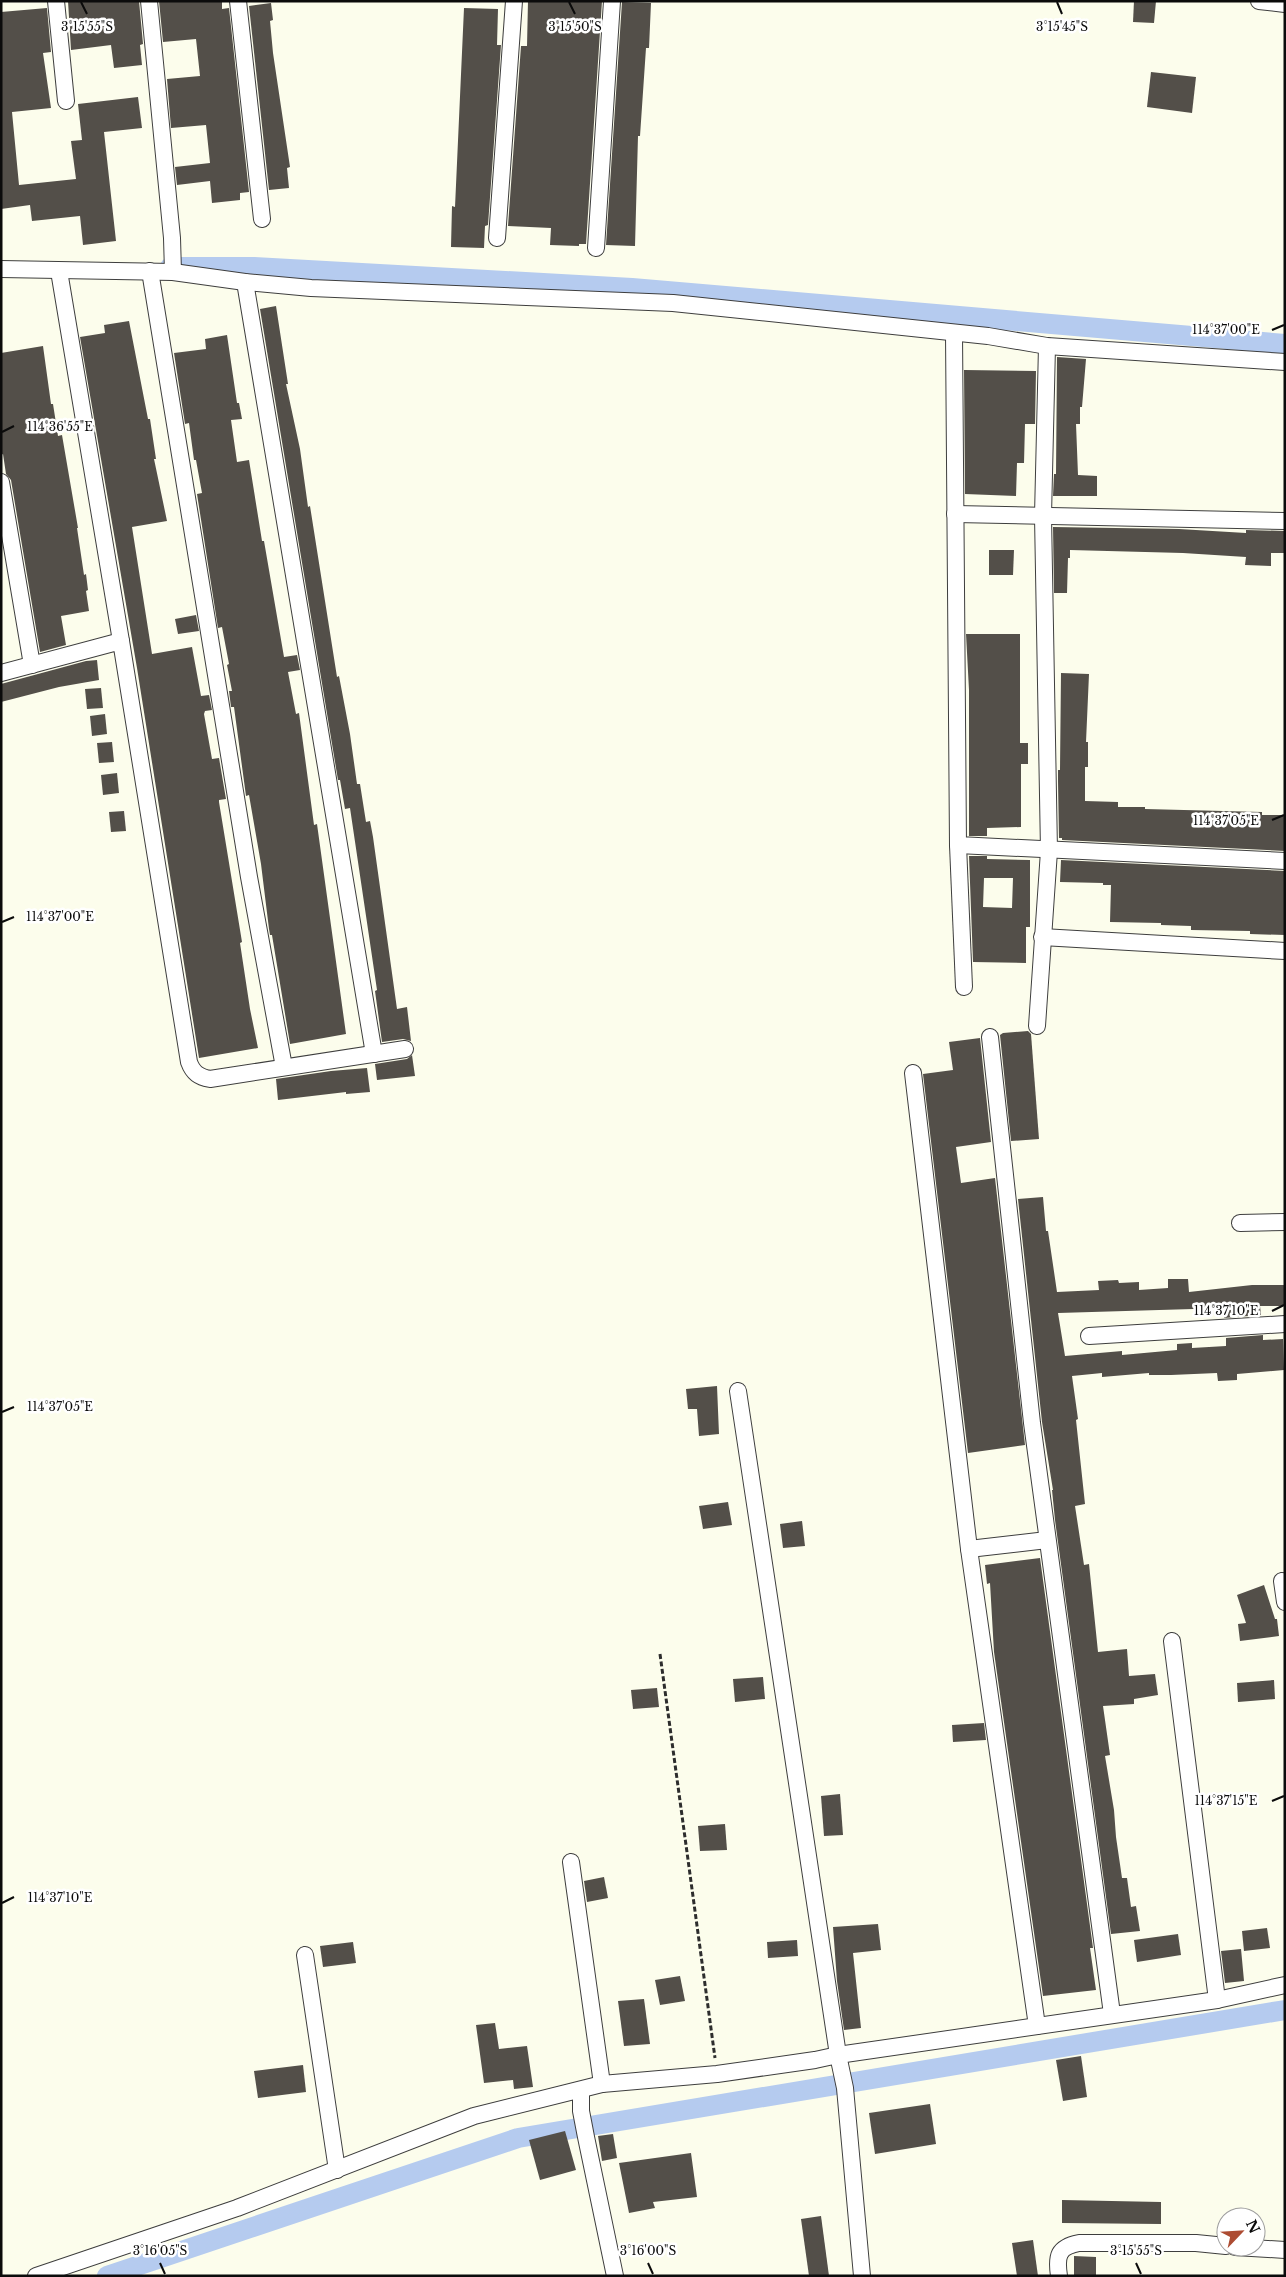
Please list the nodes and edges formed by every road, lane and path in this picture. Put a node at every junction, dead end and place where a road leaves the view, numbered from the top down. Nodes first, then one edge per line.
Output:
1 (56, 1) edge
2 (149, 1) edge
3 (238, 1) edge
4 (514, 1) edge
5 (612, 1) edge
6 (1259, 1) edge
7 (1285, 4) edge
8 (66, 101) dead end
9 (262, 219) dead end
10 (497, 238) dead end
11 (596, 248) dead end
12 (173, 266) junction
13 (1, 269) edge
14 (59, 271) junction
15 (150, 271) junction
16 (246, 282) junction
17 (954, 334) junction
18 (1047, 346) junction
19 (1285, 362) edge
20 (1, 482) edge
21 (956, 514) junction
22 (1043, 516) junction
23 (1285, 521) edge
24 (121, 641) junction
25 (32, 665) junction
26 (1, 673) edge
27 (958, 845) junction
28 (1049, 851) junction
29 (1285, 861) edge
30 (1042, 937) junction
31 (1285, 951) edge
32 (964, 987) dead end
33 (1037, 1026) dead end
34 (990, 1037) dead end
35 (405, 1049) dead end
36 (374, 1054) junction
37 (284, 1067) junction
38 (913, 1073) dead end
39 (1285, 1222) edge
40 (1240, 1223) dead end
41 (1285, 1324) edge
42 (1089, 1336) dead end
43 (738, 1391) dead end
44 (1047, 1540) junction
45 (969, 1549) junction
46 (1282, 1581) dead end
47 (1285, 1602) edge
48 (1172, 1641) dead end
49 (660, 1654) dead end
50 (571, 1862) dead end
51 (305, 1955) dead end
52 (1285, 1985) edge
53 (1217, 2000) junction
54 (1112, 2014) junction
55 (1037, 2026) junction
56 (839, 2057) junction
57 (717, 2074) junction
58 (602, 2084) junction
59 (581, 2090) junction
60 (337, 2170) junction
61 (1216, 2245) edge
62 (1266, 2249) edge
63 (1285, 2250) edge
64 (36, 2276) edge
65 (615, 2276) edge
66 (862, 2276) edge
67 (1059, 2276) edge

1 - 8 street
2 - 12 street
3 - 9 street
4 - 10 street
5 - 11 street
6 - 7 street
12 - 15 street
12 - 16 street
13 - 14 street
14 - 15 street
14 - 24 street
15 - 37 street
16 - 17 street
16 - 36 street
17 - 18 street
17 - 21 street
18 - 19 street
18 - 22 street
20 - 25 street
21 - 22 street
21 - 27 street
22 - 23 street
22 - 28 street
24 - 25 street
24 - 37 street
25 - 26 street
27 - 28 street
27 - 32 street
28 - 29 street
28 - 30 street
30 - 31 street
30 - 33 street
34 - 44 street
35 - 36 street
36 - 37 street
38 - 45 street
39 - 40 street
41 - 42 street
43 - 56 street
44 - 45 street
44 - 54 street
45 - 55 street
46 - 47 street
48 - 53 street
49 - 57 path
50 - 58 street
51 - 60 street
52 - 53 street
53 - 54 street
54 - 55 street
55 - 56 street
56 - 57 street
56 - 66 street
57 - 58 street
58 - 59 street
59 - 60 street
59 - 65 street
60 - 64 street
61 - 67 street
62 - 63 street

